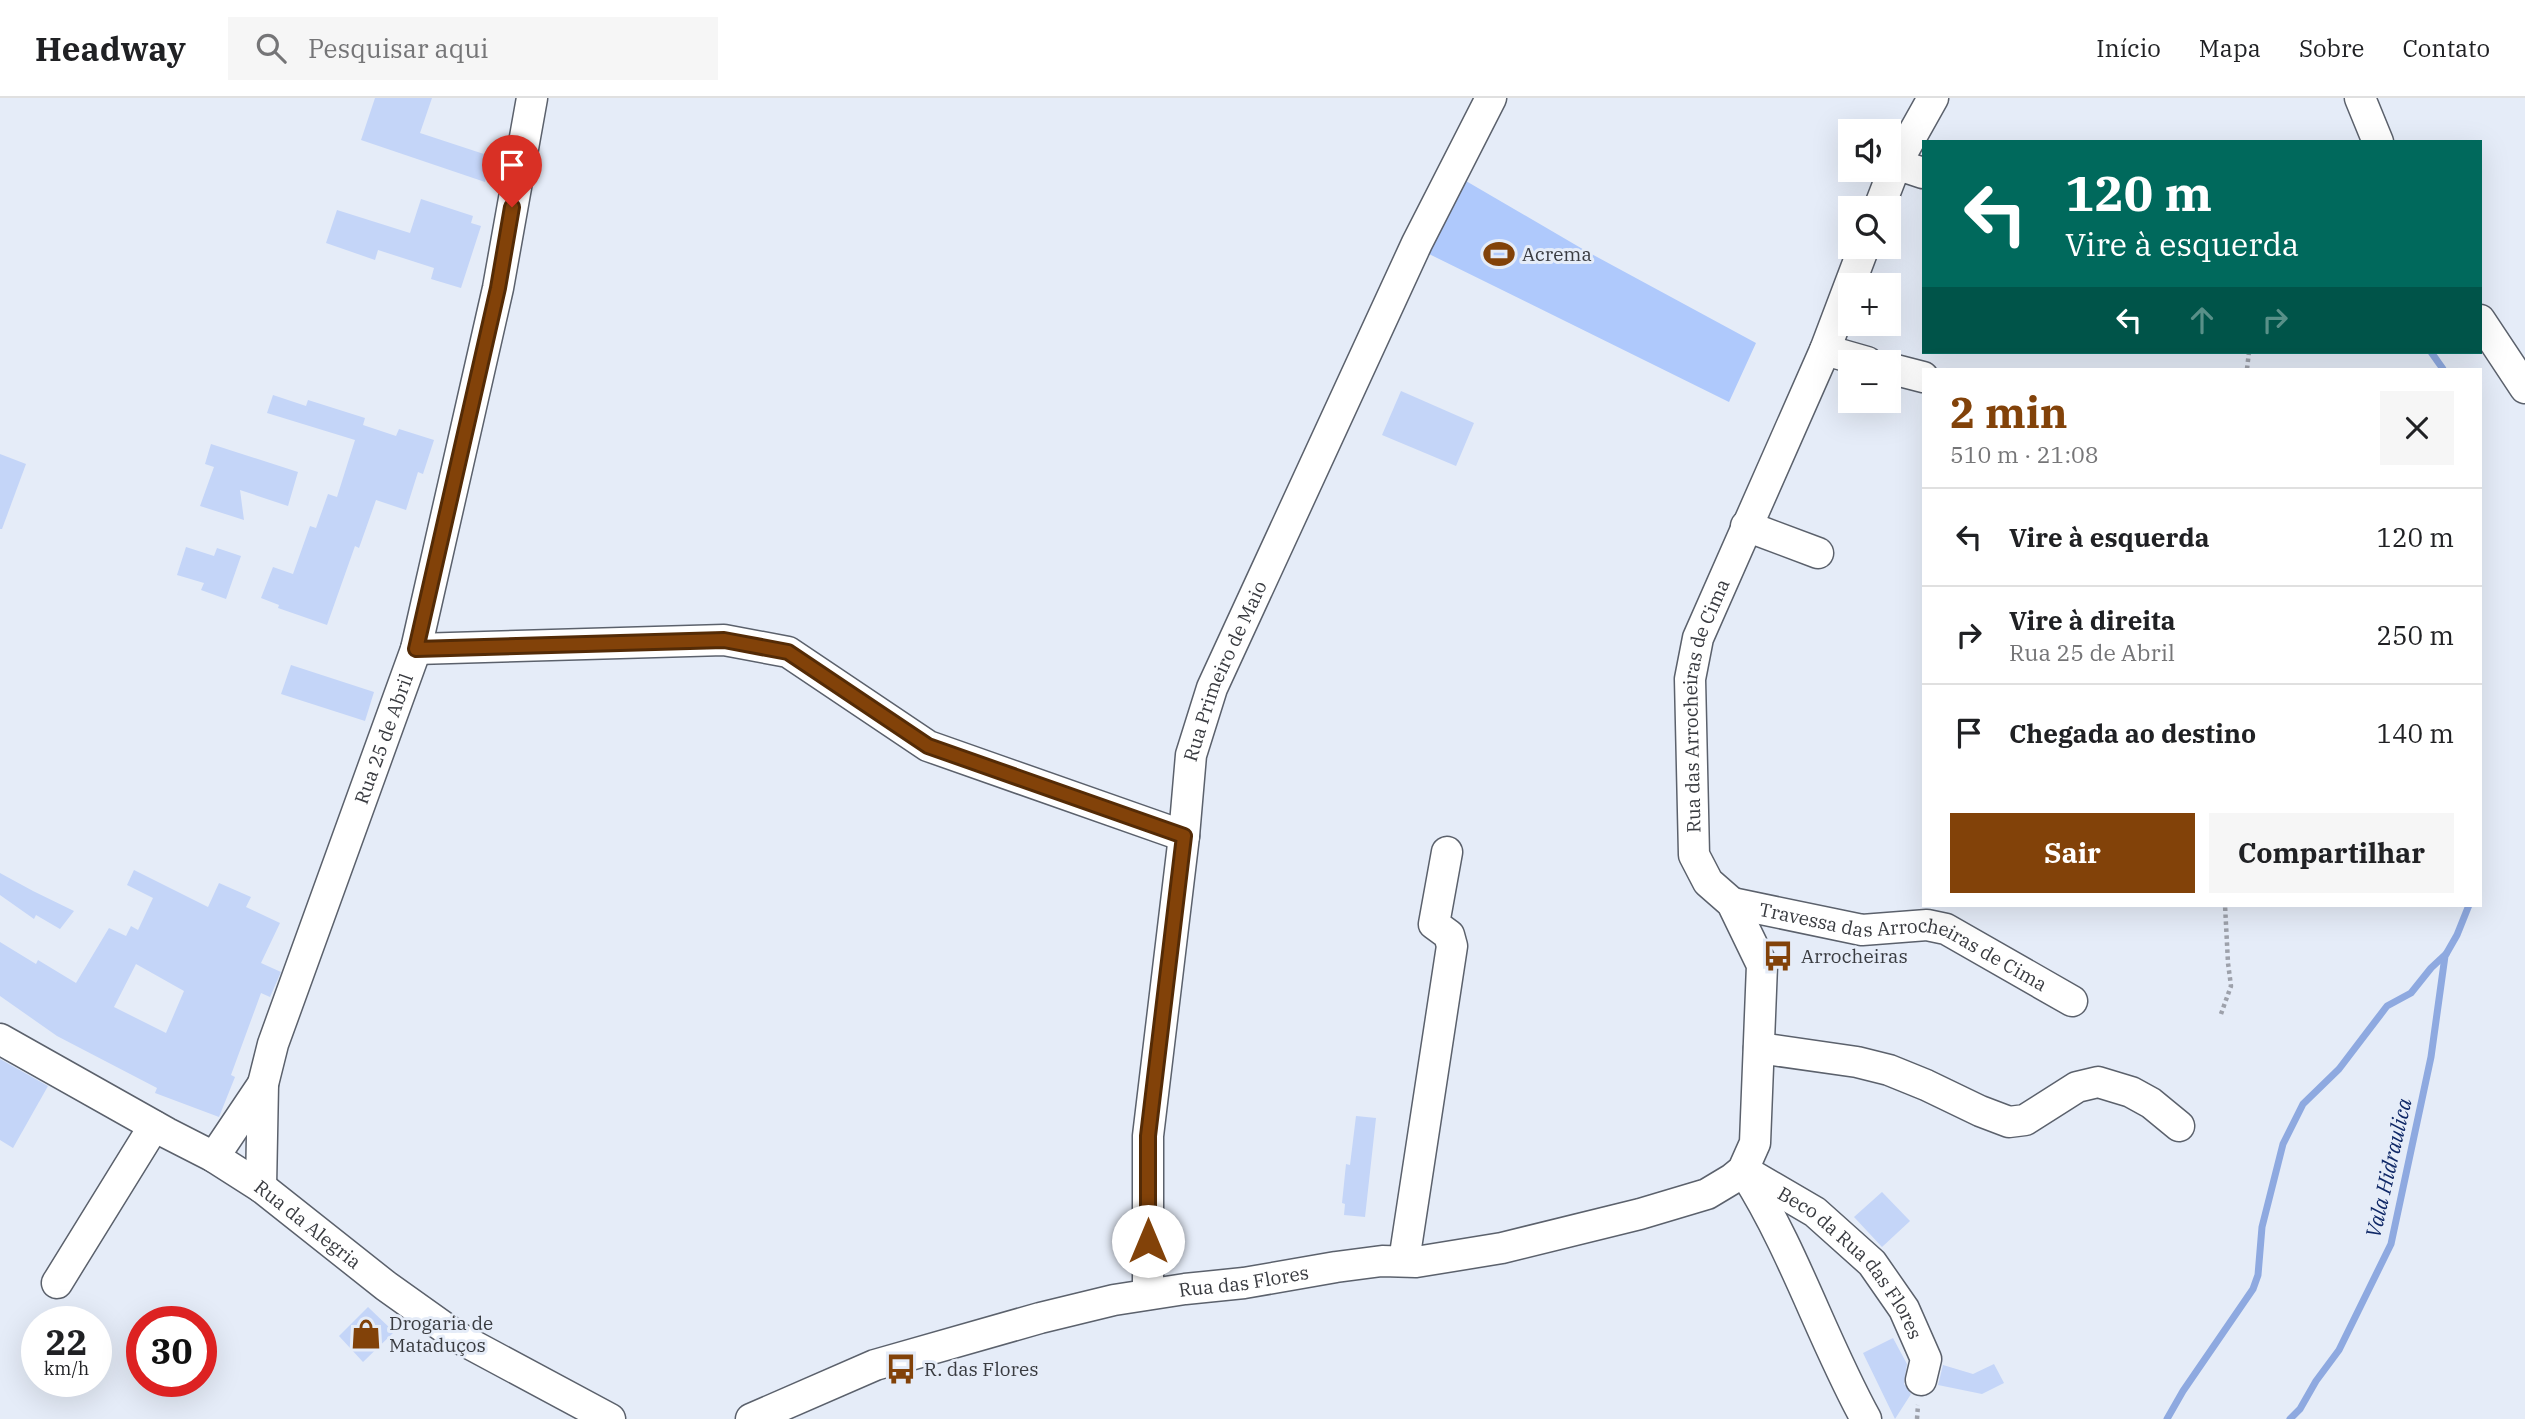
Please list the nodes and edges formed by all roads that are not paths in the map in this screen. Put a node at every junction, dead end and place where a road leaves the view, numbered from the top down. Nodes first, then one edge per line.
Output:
1 (532, 98) edge
2 (1491, 98) edge
3 (1933, 98) edge
4 (2360, 98) edge
5 (2377, 140) edge
6 (1910, 168) edge
7 (1888, 196) edge
8 (1859, 259) edge
9 (2482, 323) edge
10 (1825, 350) junction
11 (1838, 354) edge
12 (1901, 372) edge
13 (2521, 374) edge
14 (1922, 377) edge
15 (1746, 526) junction
16 (1818, 553) dead end
17 (416, 649) junction
18 (1184, 836) junction
19 (1447, 852) dead end
20 (1732, 903) junction
21 (2072, 1000) dead end
22 (0, 1039) edge
23 (1759, 1048) junction
24 (263, 1084) junction
25 (154, 1126) junction
26 (2179, 1126) dead end
27 (214, 1157) junction
28 (1743, 1170) junction
29 (261, 1187) junction
30 (1404, 1261) junction
31 (57, 1283) dead end
32 (1149, 1294) junction
33 (1921, 1380) dead end
34 (610, 1419) edge
35 (751, 1419) edge
36 (1866, 1419) edge

1 - 17 street, Rua 25 de Abril
2 - 18 street, Rua Primeiro de Maio
3 - 6 street
4 - 5 street
6 - 7 street
8 - 10 street, Rua das Arrocheiras de Cima
9 - 13 street
10 - 11 street
10 - 15 street, Rua das Arrocheiras de Cima
12 - 14 street
15 - 16 street
15 - 20 street, Rua das Arrocheiras de Cima
17 - 18 street
17 - 24 street, Rua 25 de Abril
18 - 32 street, Rua Primeiro de Maio
19 - 30 street
20 - 21 street, Travessa das Arrocheiras de Cima
20 - 23 street, Rua das Arrocheiras de Cima
22 - 25 street, Rua da Alegria
23 - 26 street
23 - 28 street, Rua das Arrocheiras de Cima
24 - 27 street, Rua 25 de Abril
24 - 29 street, Rua 25 de Abril
25 - 27 street, Rua da Alegria
25 - 31 street
27 - 29 street, Rua da Alegria
28 - 30 street, Rua das Flores
28 - 33 street, Beco da Rua das Flores
28 - 36 street
29 - 34 street, Rua da Alegria
30 - 32 street, Rua das Flores
32 - 35 street, Rua das Flores

